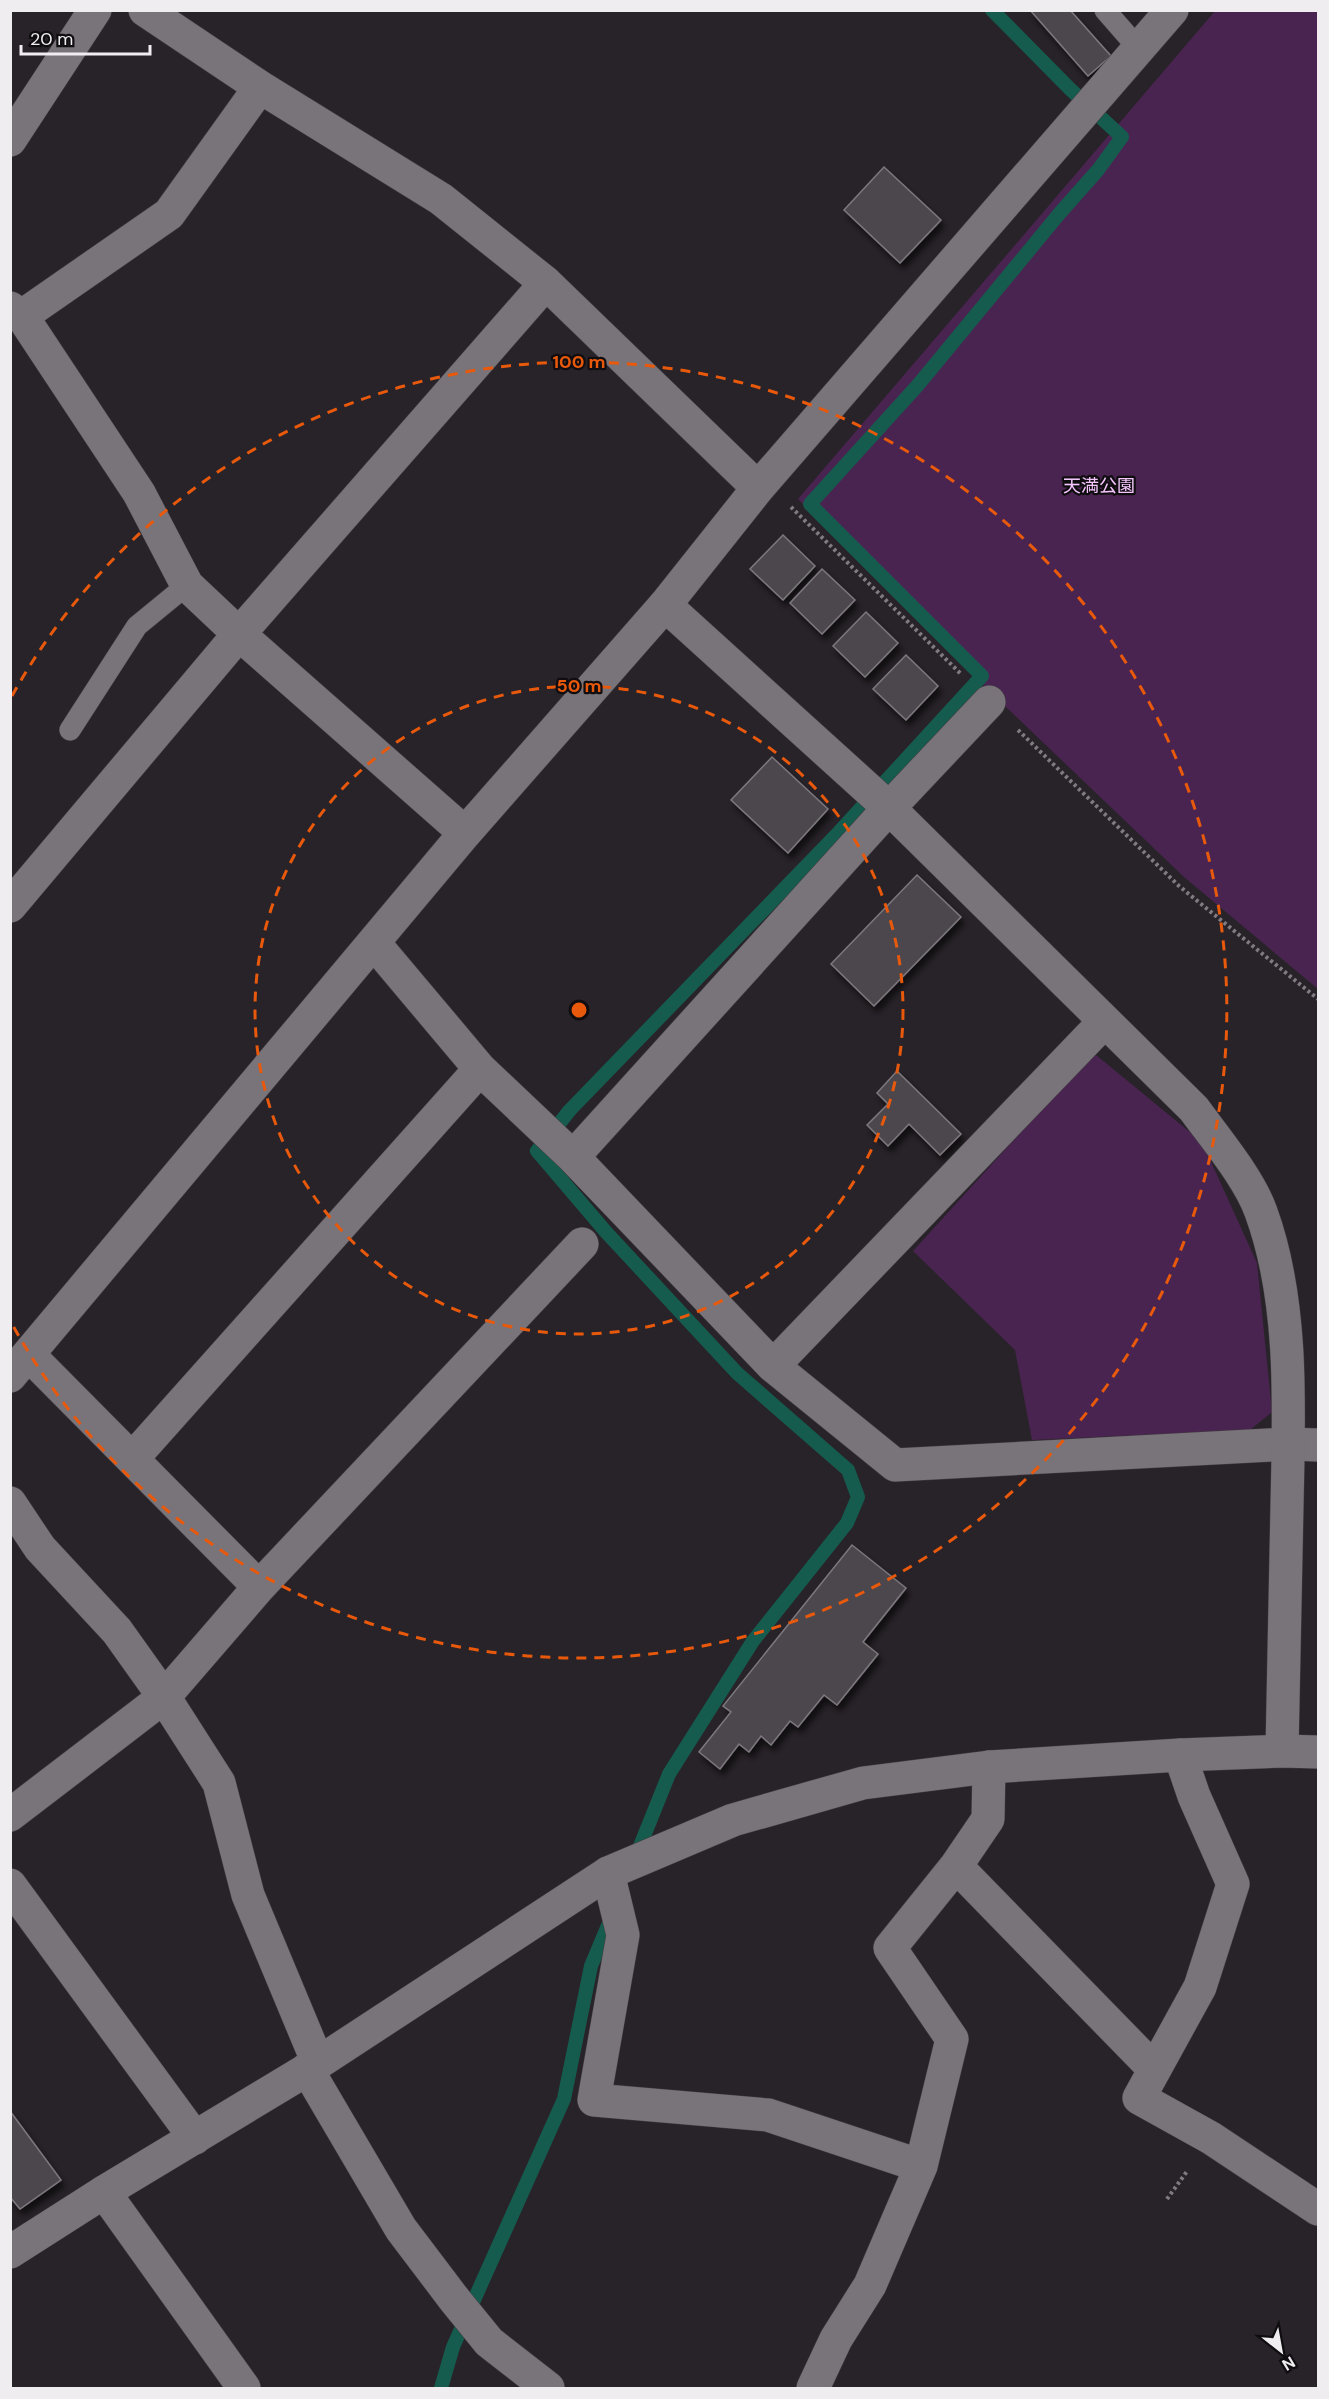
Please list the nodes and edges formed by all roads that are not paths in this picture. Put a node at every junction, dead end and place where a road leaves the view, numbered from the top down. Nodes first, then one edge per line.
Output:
1 (95, 10) edge
2 (145, 10) edge
3 (1105, 10) edge
4 (1172, 10) edge
5 (1139, 50) junction
6 (260, 87) junction
7 (10, 140) edge
8 (546, 283) junction
9 (16, 312) edge
10 (758, 488) junction
11 (187, 585) junction
12 (665, 605) junction
13 (239, 634) junction
14 (989, 702) road end
15 (70, 730) dead end
16 (889, 808) junction
17 (465, 833) junction
18 (10, 906) edge
19 (374, 943) junction
20 (1104, 1022) junction
21 (480, 1069) junction
22 (573, 1157) junction
23 (582, 1244) dead end
24 (20, 1366) edge
25 (773, 1366) junction
26 (1303, 1444) edge
27 (132, 1459) junction
28 (10, 1503) edge
29 (259, 1587) junction
30 (164, 1697) junction
31 (1282, 1751) junction
32 (1318, 1752) edge
33 (1180, 1755) junction
34 (989, 1767) junction
35 (10, 1815) edge
36 (956, 1866) junction
37 (608, 1873) junction
38 (10, 1885) edge
39 (313, 2066) junction
40 (1154, 2069) junction
41 (195, 2138) junction
42 (921, 2166) junction
43 (104, 2192) junction
44 (1318, 2209) edge
45 (10, 2252) edge
46 (244, 2388) edge
47 (549, 2388) edge
48 (813, 2388) edge

1 - 7 street
2 - 6 street
3 - 5 lane
4 - 5 street
5 - 10 street
6 - 8 street
6 - 9 street
8 - 10 street
8 - 13 street
9 - 11 street
10 - 12 street
11 - 13 street
11 - 15 lane
12 - 16 street
12 - 17 street
13 - 17 street
13 - 18 street
14 - 16 street
16 - 20 street
16 - 22 street
17 - 19 street
19 - 21 street
19 - 24 street
20 - 25 street
20 - 26 street
21 - 22 street
21 - 27 street
22 - 25 street
23 - 29 street
24 - 27 street
25 - 26 street
26 - 31 street
27 - 29 street
28 - 30 street
29 - 30 street
30 - 35 street
30 - 39 street
31 - 32 street
31 - 33 street
33 - 34 street
33 - 40 street
34 - 36 street
34 - 37 street
36 - 40 street
36 - 42 street
37 - 39 street
37 - 42 street
38 - 41 street
39 - 41 street
39 - 47 street
40 - 44 street
41 - 43 street
42 - 48 street
43 - 45 street
43 - 46 street

